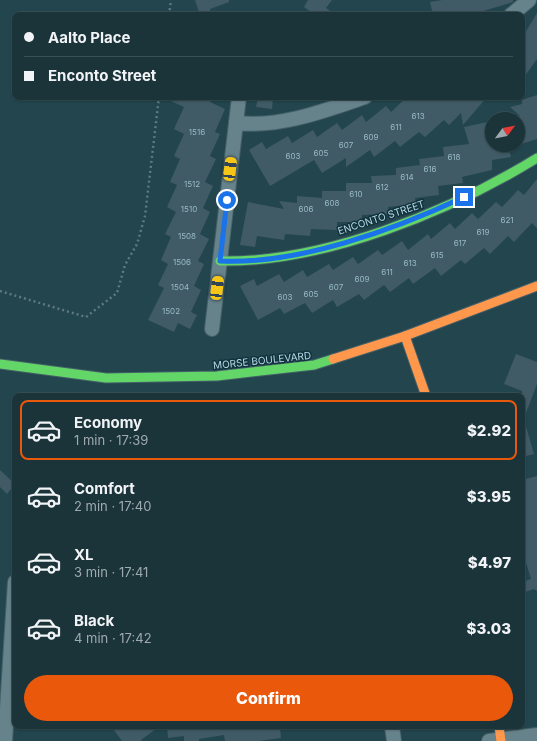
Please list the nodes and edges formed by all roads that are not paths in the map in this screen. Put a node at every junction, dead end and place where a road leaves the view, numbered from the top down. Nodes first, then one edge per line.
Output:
1 (529, 0) edge
2 (515, 12) edge
3 (239, 100) edge
4 (357, 100) edge
5 (236, 123) junction
6 (537, 158) edge
7 (220, 261) junction
8 (537, 286) edge
9 (212, 329) dead end
10 (405, 336) junction
11 (0, 364) edge
12 (425, 393) edge
13 (12, 649) edge
14 (392, 729) edge
15 (537, 735) edge
16 (497, 737) edge
17 (5, 741) edge
18 (394, 741) edge

1 - 2 street
3 - 5 street
4 - 5 street
5 - 7 street
6 - 7 street, ENCONTO STREET
7 - 9 street
8 - 10 street, MORSE BOULEVARD
10 - 11 street, MORSE BOULEVARD
10 - 12 street
13 - 17 street
14 - 18 street
15 - 16 street

